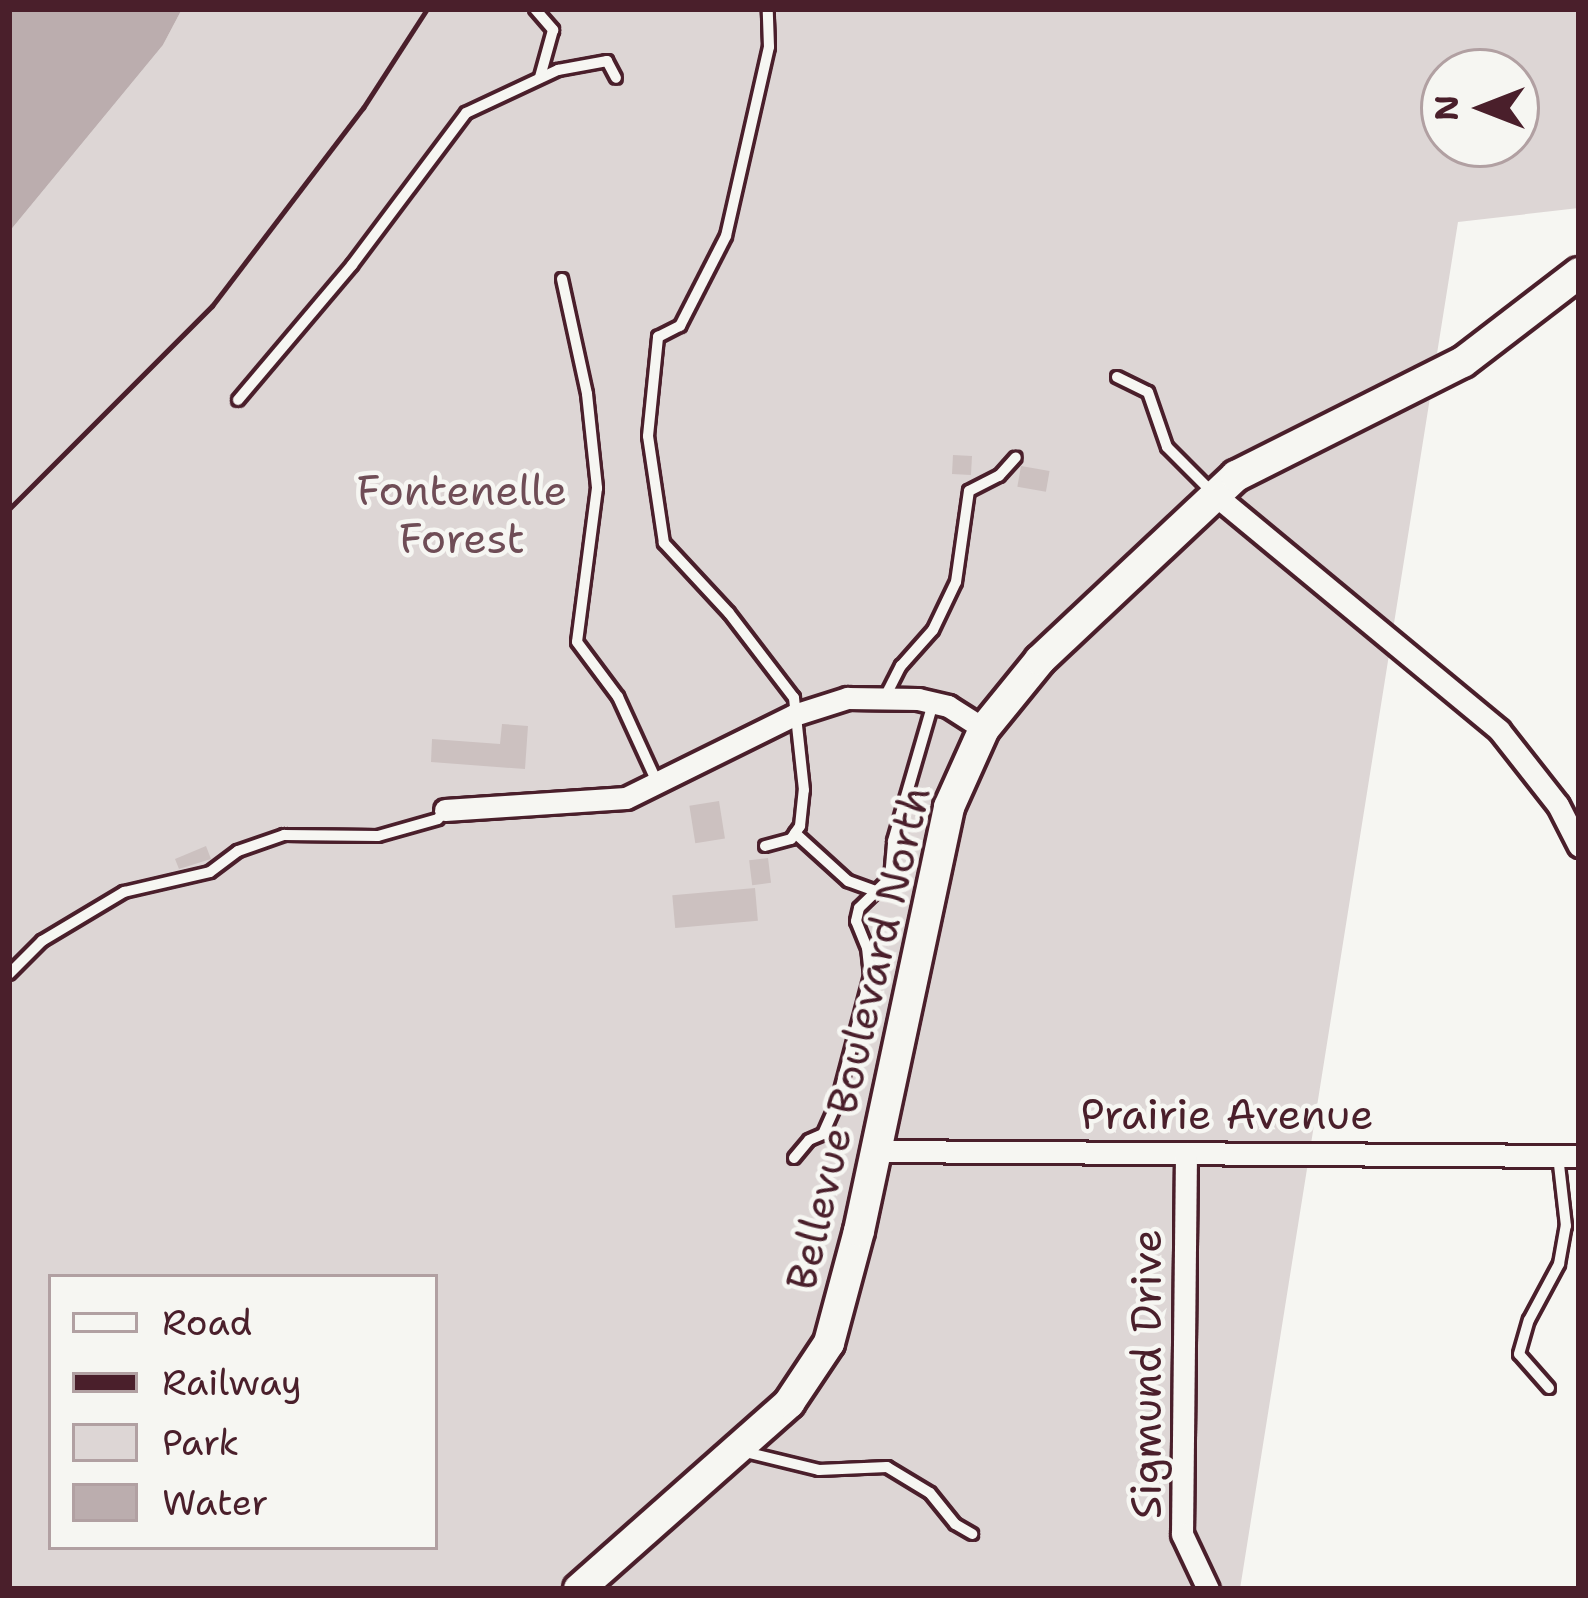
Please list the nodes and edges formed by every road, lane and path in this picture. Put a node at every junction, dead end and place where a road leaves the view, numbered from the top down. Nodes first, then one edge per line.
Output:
1 (536, 9) edge
2 (768, 9) edge
3 (540, 77) junction
4 (616, 78) dead end
5 (1579, 273) edge
6 (562, 279) dead end
7 (1117, 377) dead end
8 (238, 400) dead end
9 (1016, 457) dead end
10 (1214, 494) junction
11 (886, 694) junction
12 (934, 703) junction
13 (794, 716) junction
14 (984, 729) junction
15 (658, 785) junction
16 (445, 810) joint
17 (795, 833) junction
18 (765, 846) dead end
19 (1579, 846) edge
20 (876, 891) junction
21 (9, 974) edge
22 (875, 1151) junction
23 (1186, 1153) junction
24 (1569, 1156) edge
25 (794, 1158) dead end
26 (1549, 1388) dead end
27 (738, 1450) junction
28 (971, 1534) dead end
29 (579, 1589) edge
30 (1208, 1589) edge

1 - 3 lane
2 - 13 lane
3 - 4 lane
3 - 8 lane
5 - 10 main road, Bellevue Boulevard North
6 - 15 lane
7 - 10 lane
9 - 11 lane
10 - 14 main road, Bellevue Boulevard North
10 - 19 street
11 - 12 street
11 - 13 street
12 - 14 street
12 - 20 lane
13 - 15 street
13 - 17 lane
14 - 22 main road, Bellevue Boulevard North
15 - 16 street
16 - 21 lane
17 - 18 lane
17 - 20 lane
20 - 25 lane
22 - 23 street, Prairie Avenue
22 - 27 main road, Bellevue Boulevard North
23 - 24 street, Prairie Avenue
23 - 30 street, Sigmund Drive
24 - 26 lane
27 - 28 lane
27 - 29 main road, Bellevue Boulevard North

